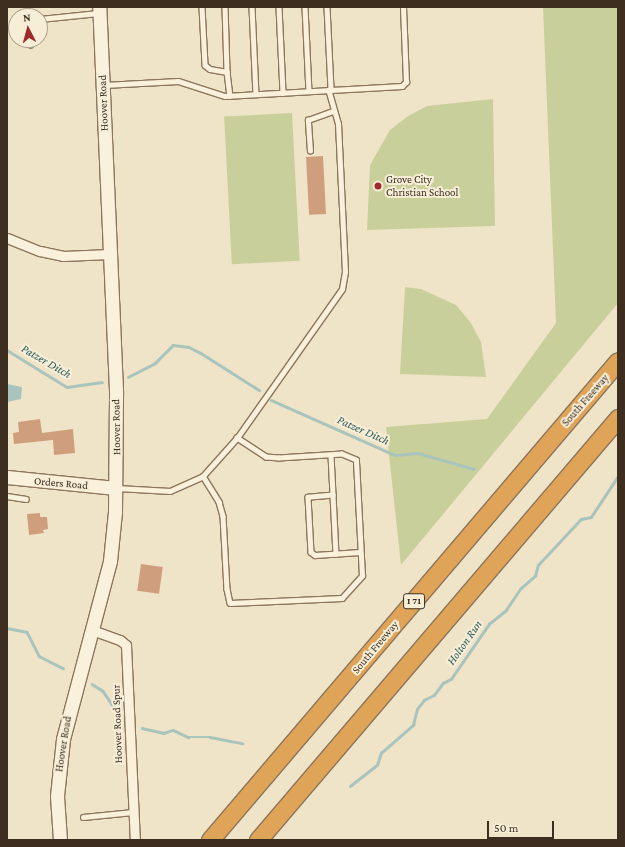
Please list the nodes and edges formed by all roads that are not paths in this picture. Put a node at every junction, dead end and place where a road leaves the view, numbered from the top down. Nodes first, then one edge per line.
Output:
1 (202, 7) edge
2 (225, 7) edge
3 (252, 7) edge
4 (279, 7) edge
5 (305, 7) edge
6 (327, 7) edge
7 (403, 7) edge
8 (99, 10) edge
9 (48, 18) edge
10 (227, 72) junction
11 (103, 85) junction
12 (330, 90) junction
13 (309, 91) junction
14 (283, 92) junction
15 (256, 94) junction
16 (230, 96) junction
17 (333, 110) junction
18 (310, 151) dead end
19 (7, 238) edge
20 (110, 254) junction
21 (618, 361) edge
22 (618, 418) edge
23 (237, 438) junction
24 (331, 455) junction
25 (203, 476) junction
26 (7, 478) edge
27 (115, 488) junction
28 (332, 495) junction
29 (7, 496) edge
30 (26, 499) dead end
31 (360, 552) junction
32 (336, 554) junction
33 (92, 630) junction
34 (132, 812) junction
35 (83, 817) dead end
36 (60, 840) edge
37 (135, 840) edge
38 (210, 840) edge
39 (258, 840) edge

1 - 10 lane
2 - 10 lane
3 - 15 lane
4 - 14 lane
5 - 13 lane
6 - 12 lane
7 - 12 lane
8 - 9 lane
8 - 11 main road, Hoover Road
10 - 16 lane
11 - 16 lane
11 - 20 main road, Hoover Road
12 - 13 lane
12 - 17 lane
13 - 14 lane
14 - 15 lane
15 - 16 lane
17 - 18 lane
17 - 23 lane
19 - 20 street
20 - 27 main road, Hoover Road
21 - 38 highway, South Freeway / I 71
22 - 39 highway
23 - 24 lane
23 - 25 lane
24 - 28 lane
24 - 31 lane
25 - 27 lane
25 - 31 lane
26 - 27 main road, Orders Road
27 - 33 main road, Hoover Road
28 - 32 lane
28 - 32 lane
29 - 30 lane
31 - 32 lane
33 - 34 street, Hoover Road Spur
33 - 36 main road, Hoover Road
34 - 35 lane
34 - 37 street, Hoover Road Spur

